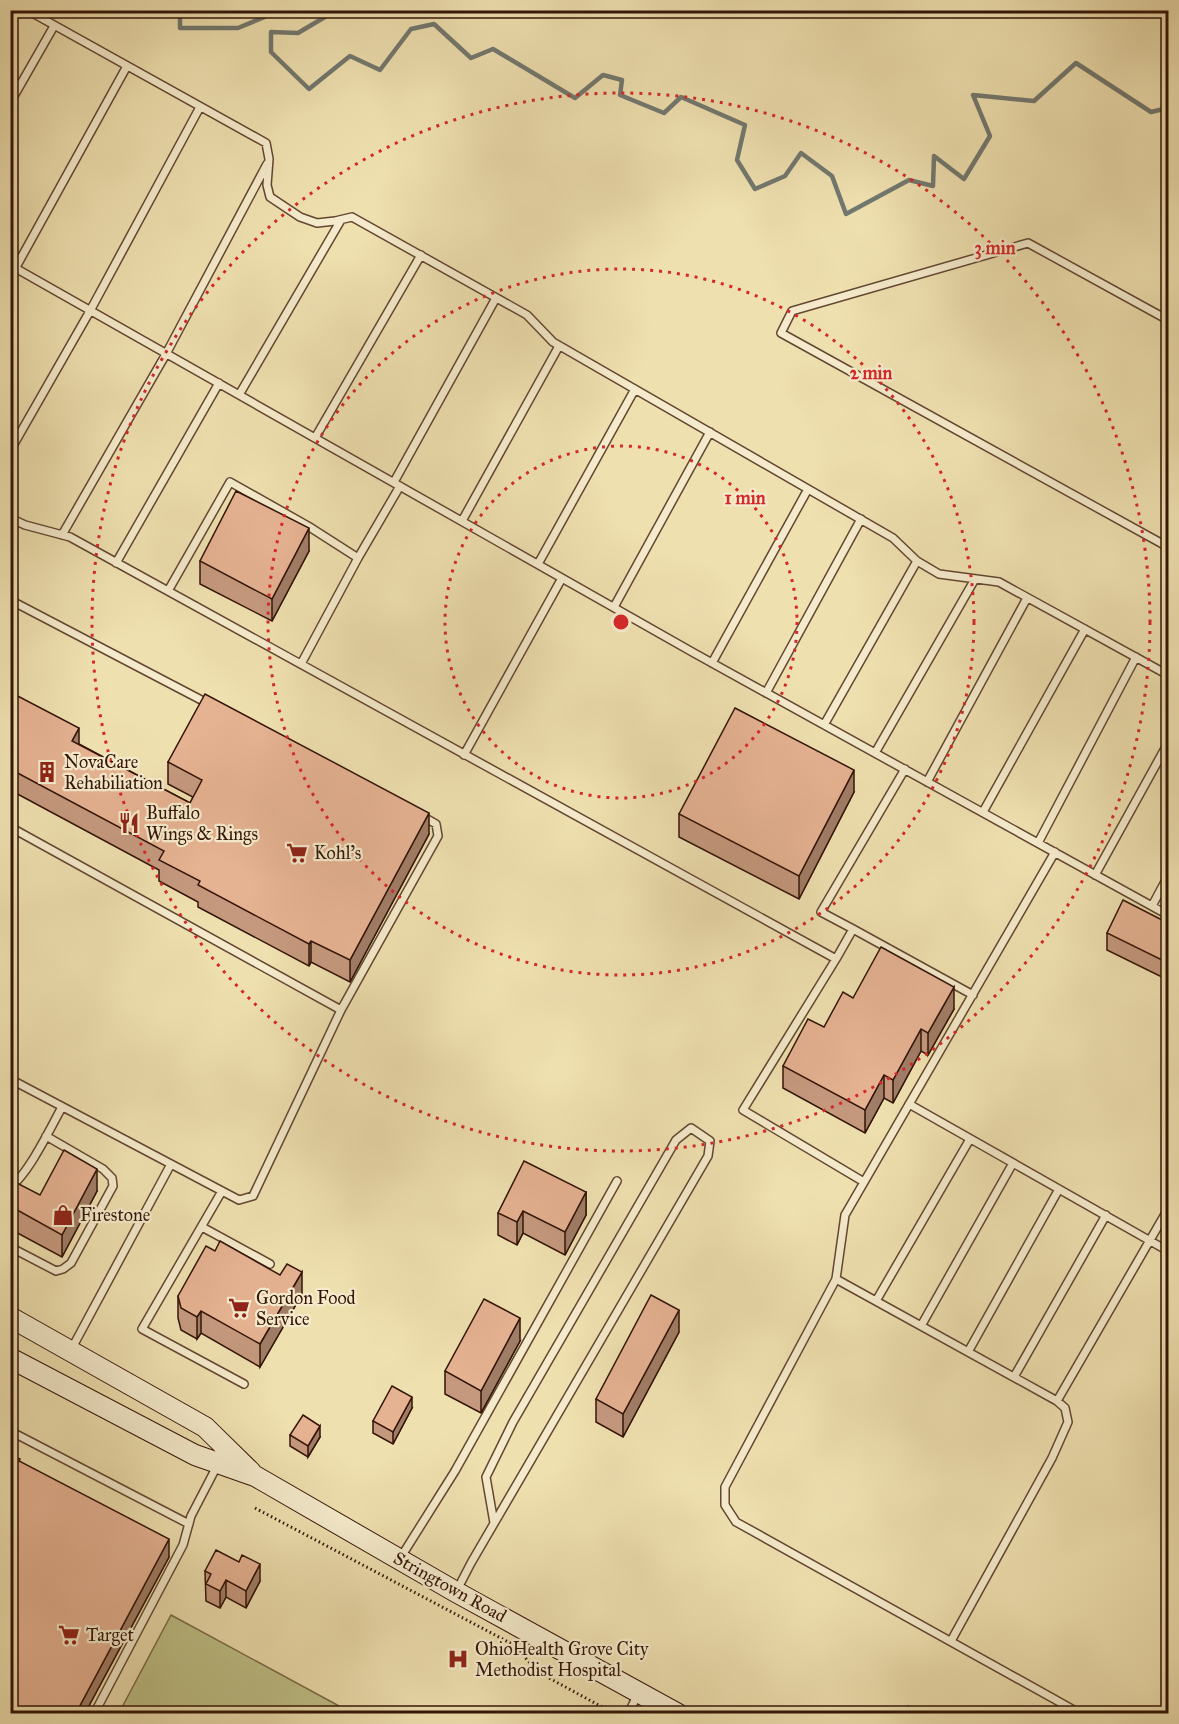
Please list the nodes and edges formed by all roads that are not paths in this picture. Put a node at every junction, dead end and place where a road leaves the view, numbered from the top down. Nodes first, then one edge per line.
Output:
1 (27, 10) edge
2 (54, 26) junction
3 (127, 66) junction
4 (10, 103) edge
5 (200, 107) junction
6 (270, 159) junction
7 (341, 220) junction
8 (421, 255) junction
9 (13, 267) edge
10 (10, 278) edge
11 (496, 298) junction
12 (90, 311) junction
13 (1168, 320) edge
14 (559, 346) junction
15 (166, 354) junction
16 (219, 383) junction
17 (635, 389) junction
18 (239, 395) junction
19 (710, 432) junction
20 (315, 438) junction
21 (10, 451) edge
22 (397, 484) junction
23 (808, 489) junction
24 (10, 518) edge
25 (861, 519) junction
26 (462, 521) junction
27 (62, 535) junction
28 (1168, 548) edge
29 (358, 558) junction
30 (917, 561) junction
31 (116, 563) junction
32 (538, 564) junction
33 (562, 578) junction
34 (975, 579) junction
35 (168, 591) junction
36 (1027, 598) junction
37 (10, 600) edge
38 (614, 607) junction
39 (1084, 629) junction
40 (1136, 657) junction
41 (712, 663) junction
42 (301, 664) junction
43 (1168, 675) edge
44 (766, 693) junction
45 (218, 709) edge
46 (824, 725) junction
47 (1168, 743) edge
48 (875, 753) junction
49 (464, 755) junction
50 (905, 769) junction
51 (927, 782) junction
52 (415, 813) edge
53 (983, 813) junction
54 (10, 827) edge
55 (1038, 843) junction
56 (1055, 852) junction
57 (1095, 875) junction
58 (1168, 876) edge
59 (1152, 906) junction
60 (1168, 915) edge
61 (853, 929) junction
62 (836, 959) junction
63 (973, 995) junction
64 (341, 1010) junction
65 (10, 1079) edge
66 (909, 1104) junction
67 (62, 1107) junction
68 (46, 1136) junction
69 (970, 1139) junction
70 (1013, 1163) junction
71 (171, 1164) junction
72 (617, 1181) dead end
73 (864, 1182) junction
74 (10, 1187) edge
75 (1059, 1189) junction
76 (222, 1191) junction
77 (1168, 1209) edge
78 (1106, 1215) junction
79 (201, 1227) junction
80 (1150, 1241) junction
81 (10, 1247) edge
82 (1168, 1251) edge
83 (270, 1264) dead end
84 (836, 1279) junction
85 (876, 1301) junction
86 (10, 1317) edge
87 (921, 1326) junction
88 (70, 1351) junction
89 (968, 1352) junction
90 (10, 1358) edge
91 (1014, 1377) junction
92 (244, 1383) dead end
93 (1057, 1401) junction
94 (10, 1431) edge
95 (218, 1463) junction
96 (255, 1476) junction
97 (494, 1523) junction
98 (189, 1524) junction
99 (400, 1559) junction
100 (456, 1593) junction
101 (951, 1641) junction
102 (639, 1692) junction
103 (94, 1713) edge
104 (628, 1713) edge
105 (678, 1713) edge
106 (1081, 1713) edge

1 - 2 lane
2 - 3 lane
2 - 4 lane
3 - 5 lane
3 - 9 lane
5 - 6 lane
5 - 12 lane
6 - 7 lane
6 - 15 lane
7 - 8 lane
7 - 18 lane
8 - 11 lane
8 - 20 lane
9 - 10 lane
9 - 12 lane
11 - 14 lane
11 - 22 lane
12 - 15 lane
12 - 21 lane
13 - 28 lane
14 - 17 lane
14 - 26 lane
15 - 16 lane
15 - 27 lane
16 - 18 lane
16 - 31 lane
17 - 19 lane
17 - 32 lane
18 - 20 lane
19 - 23 lane
19 - 38 lane
20 - 22 lane
22 - 26 lane
22 - 29 lane
23 - 25 lane
23 - 41 lane
24 - 27 lane
25 - 30 lane
25 - 44 lane
26 - 32 lane
27 - 31 lane
29 - 35 lane
29 - 42 lane
30 - 34 lane
30 - 46 lane
31 - 35 lane
32 - 33 lane
33 - 38 lane
33 - 49 lane
34 - 36 lane
34 - 48 lane
35 - 42 lane
36 - 39 lane
36 - 51 lane
37 - 45 lane
38 - 41 lane
39 - 40 lane
39 - 53 lane
40 - 43 lane
40 - 55 lane
41 - 44 lane
42 - 49 lane
44 - 46 lane
46 - 48 lane
47 - 57 lane
48 - 50 lane
49 - 62 lane
50 - 51 lane
50 - 61 lane
51 - 53 lane
52 - 64 lane
53 - 55 lane
54 - 64 lane
55 - 56 lane
56 - 57 lane
56 - 63 lane
57 - 59 lane
58 - 59 lane
59 - 60 lane
61 - 62 lane
61 - 63 lane
62 - 73 lane
63 - 66 lane
64 - 76 lane
65 - 67 lane
66 - 69 lane
66 - 73 lane
67 - 68 lane
67 - 71 lane
68 - 74 lane
68 - 81 lane
69 - 70 lane
69 - 85 lane
70 - 75 lane
70 - 87 lane
71 - 76 lane
71 - 88 lane
72 - 99 lane
73 - 84 lane
75 - 78 lane
75 - 89 lane
76 - 79 lane
77 - 80 lane
78 - 80 lane
78 - 91 lane
79 - 83 lane
79 - 92 lane
80 - 82 lane
80 - 93 lane
84 - 85 lane
84 - 101 lane
85 - 87 lane
86 - 88 main road, Stringtown Road
87 - 89 lane
88 - 96 main road, Stringtown Road
89 - 91 lane
90 - 95 main road, Stringtown Road
91 - 93 lane
93 - 101 lane
94 - 98 lane
95 - 96 main road, Stringtown Road
95 - 98 lane
96 - 99 main road, Stringtown Road
97 - 97 lane
97 - 100 lane
98 - 103 lane
99 - 100 main road, Stringtown Road
100 - 102 main road, Stringtown Road
101 - 106 lane
102 - 104 lane
102 - 105 main road, Stringtown Road

